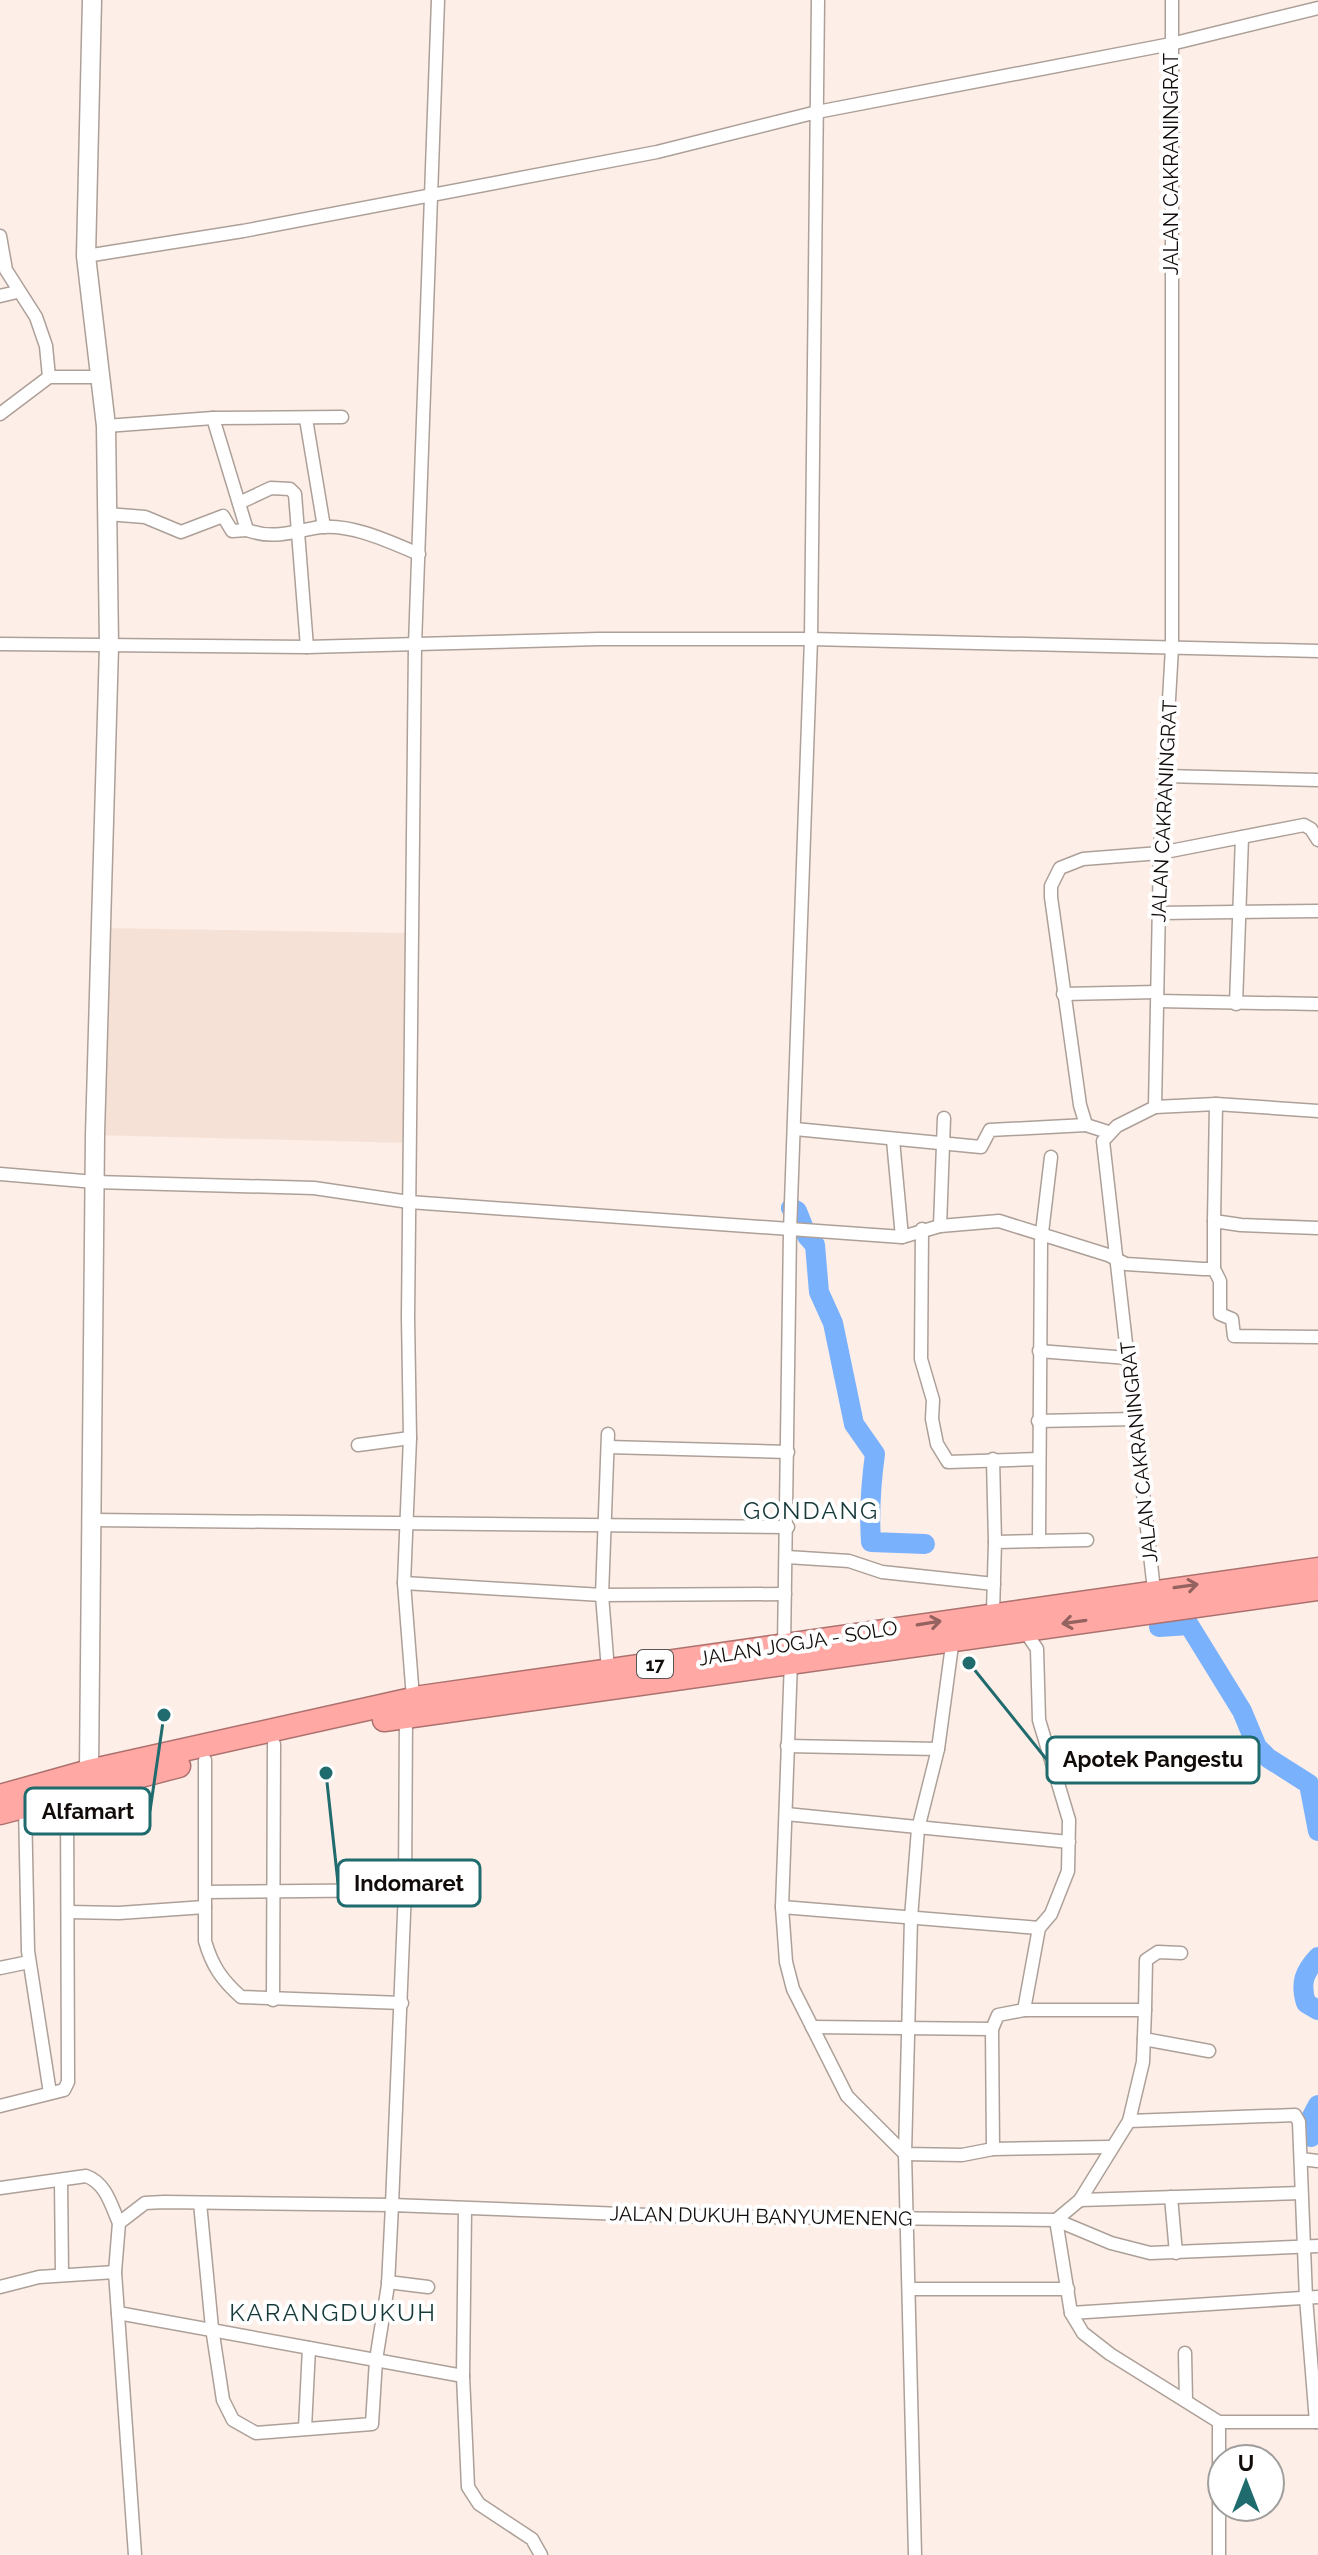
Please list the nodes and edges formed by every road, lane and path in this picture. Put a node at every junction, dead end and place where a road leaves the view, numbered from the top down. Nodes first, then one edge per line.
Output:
1 (92, 0) edge
2 (438, 0) edge
3 (818, 0) edge
4 (1172, 0) edge
5 (1318, 8) edge
6 (1171, 44) junction
7 (817, 112) junction
8 (433, 196) junction
9 (0, 236) edge
10 (86, 256) junction
11 (17, 292) junction
12 (0, 296) edge
13 (49, 377) junction
14 (99, 377) junction
15 (0, 414) edge
16 (342, 417) dead end
17 (213, 418) junction
18 (306, 419) junction
19 (106, 426) junction
20 (239, 503) junction
21 (107, 514) junction
22 (324, 527) junction
23 (247, 530) junction
24 (300, 532) junction
25 (419, 554) junction
26 (811, 639) junction
27 (0, 644) edge
28 (415, 645) junction
29 (109, 646) junction
30 (307, 647) junction
31 (1172, 648) junction
32 (1318, 651) edge
33 (1165, 776) junction
34 (1318, 780) edge
35 (1242, 837) junction
36 (1318, 840) edge
37 (1160, 853) junction
38 (1318, 911) edge
39 (1237, 912) junction
40 (1159, 913) junction
41 (1063, 994) junction
42 (1157, 996) junction
43 (1236, 1004) junction
44 (1318, 1004) edge
45 (1216, 1104) junction
46 (1155, 1107) junction
47 (1318, 1111) edge
48 (944, 1118) dead end
49 (1086, 1125) junction
50 (795, 1129) junction
51 (1108, 1132) junction
52 (893, 1140) junction
53 (942, 1143) junction
54 (1051, 1157) dead end
55 (0, 1174) edge
56 (95, 1182) junction
57 (409, 1202) junction
58 (1214, 1221) junction
59 (940, 1226) junction
60 (1318, 1228) edge
61 (922, 1229) junction
62 (790, 1231) junction
63 (1041, 1235) junction
64 (902, 1237) junction
65 (1117, 1259) junction
66 (1214, 1269) junction
67 (1318, 1337) edge
68 (1039, 1351) junction
69 (1128, 1358) junction
70 (1135, 1419) junction
71 (1038, 1421) junction
72 (410, 1438) junction
73 (358, 1445) dead end
74 (788, 1452) junction
75 (993, 1459) junction
76 (1038, 1459) junction
77 (93, 1520) junction
78 (408, 1522) junction
79 (606, 1527) junction
80 (788, 1527) junction
81 (1087, 1540) dead end
82 (1039, 1541) junction
83 (995, 1542) junction
84 (787, 1557) junction
85 (1318, 1569) edge
86 (404, 1583) junction
87 (994, 1584) junction
88 (1318, 1589) edge
89 (1154, 1590) junction
90 (785, 1594) junction
91 (602, 1595) junction
92 (993, 1612) junction
93 (1021, 1619) junction
94 (953, 1638) junction
95 (788, 1654) junction
96 (608, 1670) junction
97 (410, 1707) junction
98 (274, 1744) junction
99 (787, 1746) junction
100 (938, 1749) junction
101 (205, 1760) junction
102 (89, 1771) junction
103 (67, 1794) junction
104 (0, 1796) edge
105 (25, 1805) junction
106 (0, 1813) edge
107 (786, 1814) junction
108 (918, 1829) junction
109 (1069, 1842) junction
110 (405, 1890) junction
111 (206, 1892) junction
112 (275, 1894) junction
113 (205, 1907) junction
114 (782, 1907) junction
115 (69, 1912) junction
116 (911, 1918) junction
117 (1039, 1928) junction
118 (1181, 1953) dead end
119 (29, 1962) junction
120 (0, 1968) edge
121 (273, 2000) junction
122 (402, 2003) junction
123 (1024, 2010) junction
124 (1145, 2010) junction
125 (812, 2027) junction
126 (908, 2027) junction
127 (992, 2029) junction
128 (1144, 2039) junction
129 (1209, 2051) dead end
130 (50, 2093) junction
131 (0, 2106) edge
132 (1129, 2121) junction
133 (1110, 2147) junction
134 (993, 2149) junction
135 (905, 2154) junction
136 (1301, 2159) junction
137 (1318, 2161) edge
138 (61, 2180) junction
139 (0, 2188) edge
140 (1301, 2193) junction
141 (1171, 2197) junction
142 (1080, 2200) junction
143 (200, 2203) junction
144 (392, 2205) junction
145 (465, 2210) junction
146 (909, 2219) junction
147 (1056, 2220) junction
148 (119, 2223) junction
149 (1318, 2246) edge
150 (1303, 2247) junction
151 (1176, 2253) junction
152 (115, 2272) junction
153 (62, 2274) junction
154 (388, 2282) junction
155 (0, 2287) edge
156 (428, 2287) dead end
157 (911, 2289) junction
158 (1068, 2289) junction
159 (1312, 2298) edge
160 (118, 2313) junction
161 (1071, 2313) junction
162 (212, 2328) junction
163 (309, 2348) junction
164 (1185, 2353) dead end
165 (376, 2360) junction
166 (463, 2376) junction
167 (1186, 2401) junction
168 (1219, 2422) junction
169 (1317, 2422) edge
170 (305, 2428) junction
171 (135, 2555) edge
172 (541, 2555) edge
173 (915, 2555) edge
174 (1219, 2555) edge

1 - 10 street
2 - 8 street
3 - 7 street
4 - 6 street, JALAN CAKRANINGRAT
5 - 6 street
6 - 7 street
6 - 31 street, JALAN CAKRANINGRAT
7 - 8 street
7 - 26 street
8 - 10 street
8 - 25 street
9 - 11 street
10 - 14 street
11 - 12 street
11 - 13 street
13 - 14 street
13 - 15 street
14 - 19 street
16 - 18 street
17 - 18 street
17 - 19 street
17 - 20 street
18 - 22 street
19 - 21 street
20 - 23 street
20 - 24 street
21 - 23 street
21 - 29 street
22 - 24 street
22 - 25 street
23 - 24 street
24 - 30 street
25 - 28 street
26 - 28 street
26 - 31 street
26 - 50 street
27 - 29 street
28 - 30 street
28 - 57 street
29 - 30 street
29 - 56 street
31 - 32 street
31 - 33 street, JALAN CAKRANINGRAT
33 - 34 street
33 - 37 street, JALAN CAKRANINGRAT
35 - 36 street
35 - 37 street
35 - 39 street
37 - 40 street, JALAN CAKRANINGRAT
37 - 41 street
38 - 39 street
39 - 40 street
39 - 43 street
40 - 42 street, JALAN CAKRANINGRAT
41 - 42 street
41 - 49 street
42 - 43 street
42 - 46 street, JALAN CAKRANINGRAT
43 - 44 street
45 - 46 street
45 - 47 street
45 - 58 street
46 - 51 street
48 - 53 street
49 - 51 street
49 - 53 street
50 - 52 street
50 - 62 street
51 - 65 street, JALAN CAKRANINGRAT
52 - 53 street
52 - 64 street
53 - 59 street
54 - 63 street
55 - 56 street
56 - 57 street
56 - 77 street
57 - 62 street
57 - 72 street
58 - 60 street
58 - 66 street
59 - 61 street
59 - 63 street
61 - 64 street
61 - 75 street
62 - 64 street
62 - 74 street
63 - 65 street
63 - 68 street
65 - 66 street
65 - 69 street, JALAN CAKRANINGRAT
66 - 67 street
68 - 69 street
68 - 71 street
69 - 70 street, JALAN CAKRANINGRAT
70 - 71 street
70 - 89 street, JALAN CAKRANINGRAT
71 - 76 street
72 - 73 street
72 - 78 street
74 - 79 street
74 - 80 street
75 - 76 street
75 - 83 street
76 - 82 street
77 - 78 street
77 - 102 street
78 - 79 street
78 - 86 street
79 - 80 street
79 - 91 street
80 - 84 street
81 - 82 street
82 - 83 street
83 - 87 street
84 - 87 street
84 - 90 street
89 -> 85 highway, JALAN JOGJA - SOLO / 17
86 - 91 street
86 - 97 street
87 - 92 street
88 -> 93 highway, JALAN JOGJA - SOLO / 17
89 - 93 highway, JALAN JOGJA - SOLO / 17
90 - 91 street
90 - 95 street
91 - 96 street
92 - 93 highway, JALAN JOGJA - SOLO / 17
95 -> 92 highway, JALAN JOGJA - SOLO / 17
93 - 94 highway, JALAN JOGJA - SOLO / 17
93 - 109 street
94 - 95 highway, JALAN JOGJA - SOLO / 17
94 - 100 street
95 - 96 highway, JALAN JOGJA - SOLO / 17
95 - 97 highway, JALAN JOGJA - SOLO / 17
95 - 99 street
96 - 97 highway, JALAN JOGJA - SOLO / 17
97 - 98 highway, JALAN JOGJA - SOLO / 17
97 - 102 highway, JALAN JOGJA - SOLO / 17
97 - 110 street
98 - 101 highway, JALAN JOGJA - SOLO / 17
98 - 112 street
99 - 100 street
99 - 107 street
100 - 108 street
101 - 103 highway, JALAN JOGJA - SOLO / 17
101 - 111 street
102 - 104 highway, JALAN JOGJA - SOLO / 17
103 - 105 highway, JALAN JOGJA - SOLO / 17
103 - 115 street
105 - 106 highway, JALAN JOGJA - SOLO / 17
105 - 119 street
107 - 108 street
107 - 114 street
108 - 109 street
108 - 116 street
109 - 117 street
110 - 112 street
110 - 122 street
111 - 112 street
111 - 113 street
112 - 121 street
113 - 115 street
113 - 121 street
114 - 116 street
114 - 125 street
115 - 130 street
116 - 117 street
116 - 126 street
117 - 123 street
118 - 124 street
119 - 120 street
119 - 130 street
121 - 122 street
122 - 144 street
123 - 124 street
123 - 127 street
124 - 128 street
125 - 126 street
125 - 135 street
126 - 127 street
126 - 135 street
127 - 134 street
128 - 129 street
128 - 132 street
130 - 131 street
132 - 133 street
132 - 136 street
133 - 134 street
133 - 142 street
134 - 135 street
135 - 146 street
136 - 137 street
136 - 140 street
138 - 139 street
138 - 148 street
138 - 153 street
140 - 141 street
140 - 150 street
141 - 142 street
141 - 151 street
142 - 147 street
143 - 144 street, JALAN DUKUH BANYUMENENG
143 - 148 street, JALAN DUKUH BANYUMENENG
143 - 162 street
144 - 145 street, JALAN DUKUH BANYUMENENG
144 - 154 street
145 - 146 street, JALAN DUKUH BANYUMENENG
145 - 166 street
146 - 147 street, JALAN DUKUH BANYUMENENG
146 - 157 street
147 - 151 street
147 - 158 street
148 - 152 street
149 - 150 street
150 - 151 street
150 - 159 street
152 - 153 street
152 - 160 street
153 - 155 street
154 - 156 street
154 - 165 street
157 - 158 street
157 - 173 street
158 - 161 street
159 - 161 street
159 - 169 street
160 - 162 street
160 - 171 street
161 - 167 street
162 - 163 street
162 - 170 street
163 - 165 street
163 - 170 street
164 - 167 street
165 - 166 street
165 - 170 street
166 - 172 street
167 - 168 street
168 - 169 street
168 - 174 street

